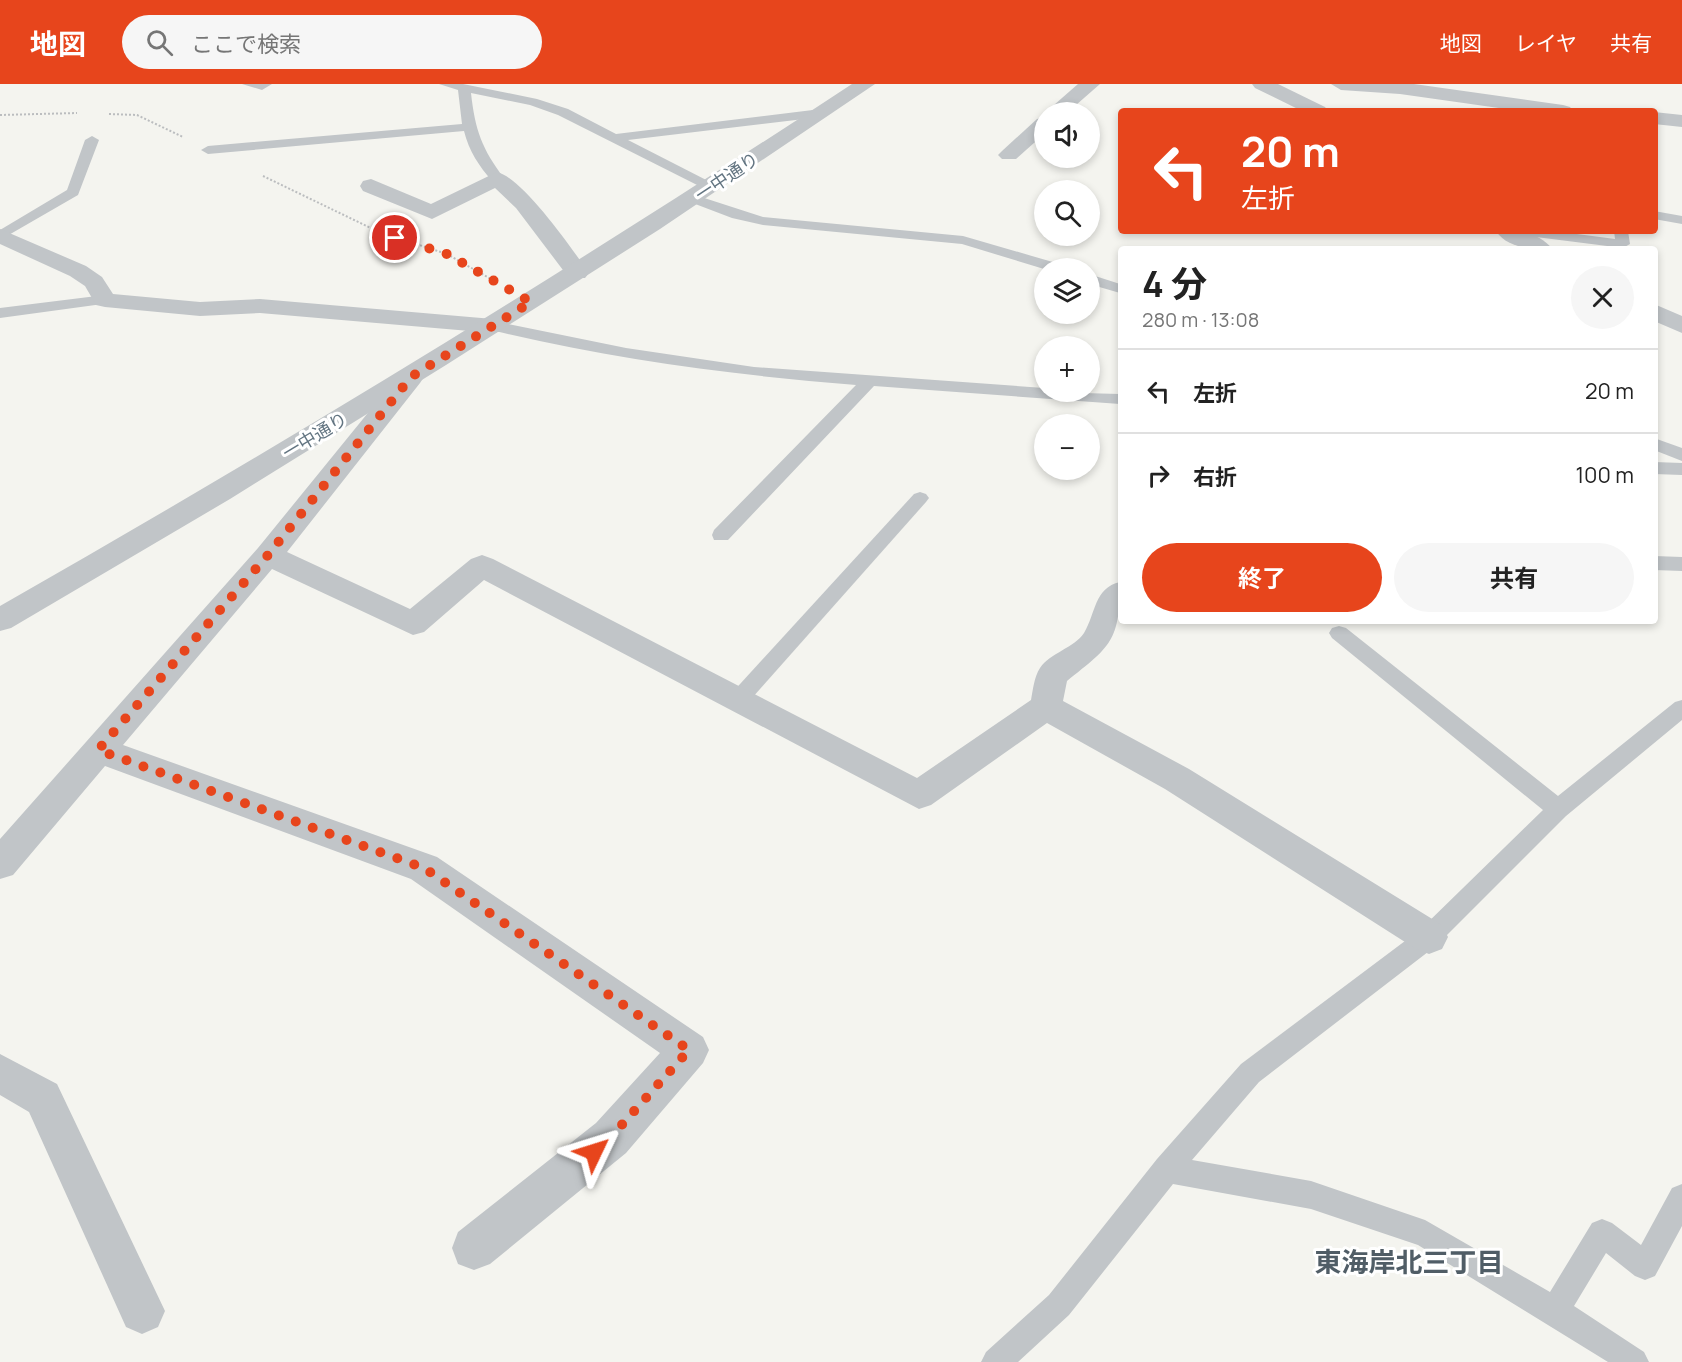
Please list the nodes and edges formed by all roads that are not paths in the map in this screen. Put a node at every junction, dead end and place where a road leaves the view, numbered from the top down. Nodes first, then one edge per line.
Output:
1 (248, 84) edge
2 (266, 84) edge
3 (445, 84) edge
4 (865, 84) edge
5 (1090, 84) edge
6 (1262, 84) edge
7 (1341, 84) edge
8 (1403, 86) edge
9 (464, 89) junction
10 (1068, 102) edge
11 (1312, 108) edge
12 (1544, 108) edge
13 (821, 114) junction
14 (1658, 118) edge
15 (1682, 121) edge
16 (468, 127) junction
17 (1034, 132) edge
18 (614, 138) junction
19 (92, 140) dead end
20 (208, 150) road end
21 (1009, 155) dead end
22 (497, 178) junction
23 (371, 186) dead end
24 (703, 193) junction
25 (1658, 216) edge
26 (1682, 220) edge
27 (1512, 234) edge
28 (1544, 234) edge
29 (1621, 234) edge
30 (0, 236) edge
31 (1534, 246) edge
32 (1034, 261) edge
33 (577, 273) junction
34 (1100, 283) edge
35 (1118, 288) edge
36 (105, 300) junction
37 (0, 313) edge
38 (1658, 313) edge
39 (493, 326) junction
40 (1682, 326) edge
41 (411, 377) junction
42 (869, 381) junction
43 (1118, 399) edge
44 (1658, 445) edge
45 (1682, 455) edge
46 (1658, 468) edge
47 (1682, 469) edge
48 (920, 498) dead end
49 (721, 535) dead end
50 (268, 555) junction
51 (1658, 563) edge
52 (1682, 564) edge
53 (1118, 595) edge
54 (0, 620) edge
55 (1339, 633) dead end
56 (737, 701) junction
57 (1046, 707) junction
58 (1682, 708) edge
59 (98, 750) junction
60 (1558, 809) junction
61 (0, 864) edge
62 (1429, 937) junction
63 (0, 1072) edge
64 (1167, 1169) junction
65 (1682, 1198) edge
66 (474, 1248) dead end
67 (142, 1311) dead end
68 (1555, 1311) junction
69 (996, 1362) edge
70 (1634, 1362) edge

1 - 2 lane
3 - 9 lane
4 - 13 street, 一中通り
5 - 10 street
6 - 11 street
7 - 8 street
8 - 12 street
9 - 16 lane
9 - 18 lane
13 - 18 lane
13 - 24 street, 一中通り
14 - 15 street
16 - 20 lane
16 - 22 lane
17 - 21 street
18 - 24 lane
19 - 30 lane
22 - 23 street
22 - 33 street
24 - 32 lane
24 - 33 street, 一中通り
25 - 26 lane
27 - 31 street
28 - 29 lane
30 - 36 street
33 - 39 street, 一中通り
34 - 35 lane
36 - 37 lane
36 - 39 street
38 - 40 street
39 - 41 street, 一中通り
39 - 42 lane
41 - 50 street
41 - 54 street, 一中通り
42 - 43 lane
42 - 49 lane
44 - 45 lane
46 - 47 lane
48 - 56 lane
50 - 56 street
50 - 59 street
51 - 52 lane
53 - 57 street
55 - 60 lane
56 - 57 street
57 - 62 street
58 - 60 lane
59 - 61 street
59 - 66 street
60 - 62 lane
62 - 64 lane
63 - 67 street
64 - 68 lane
64 - 69 lane
65 - 68 lane
68 - 70 lane

